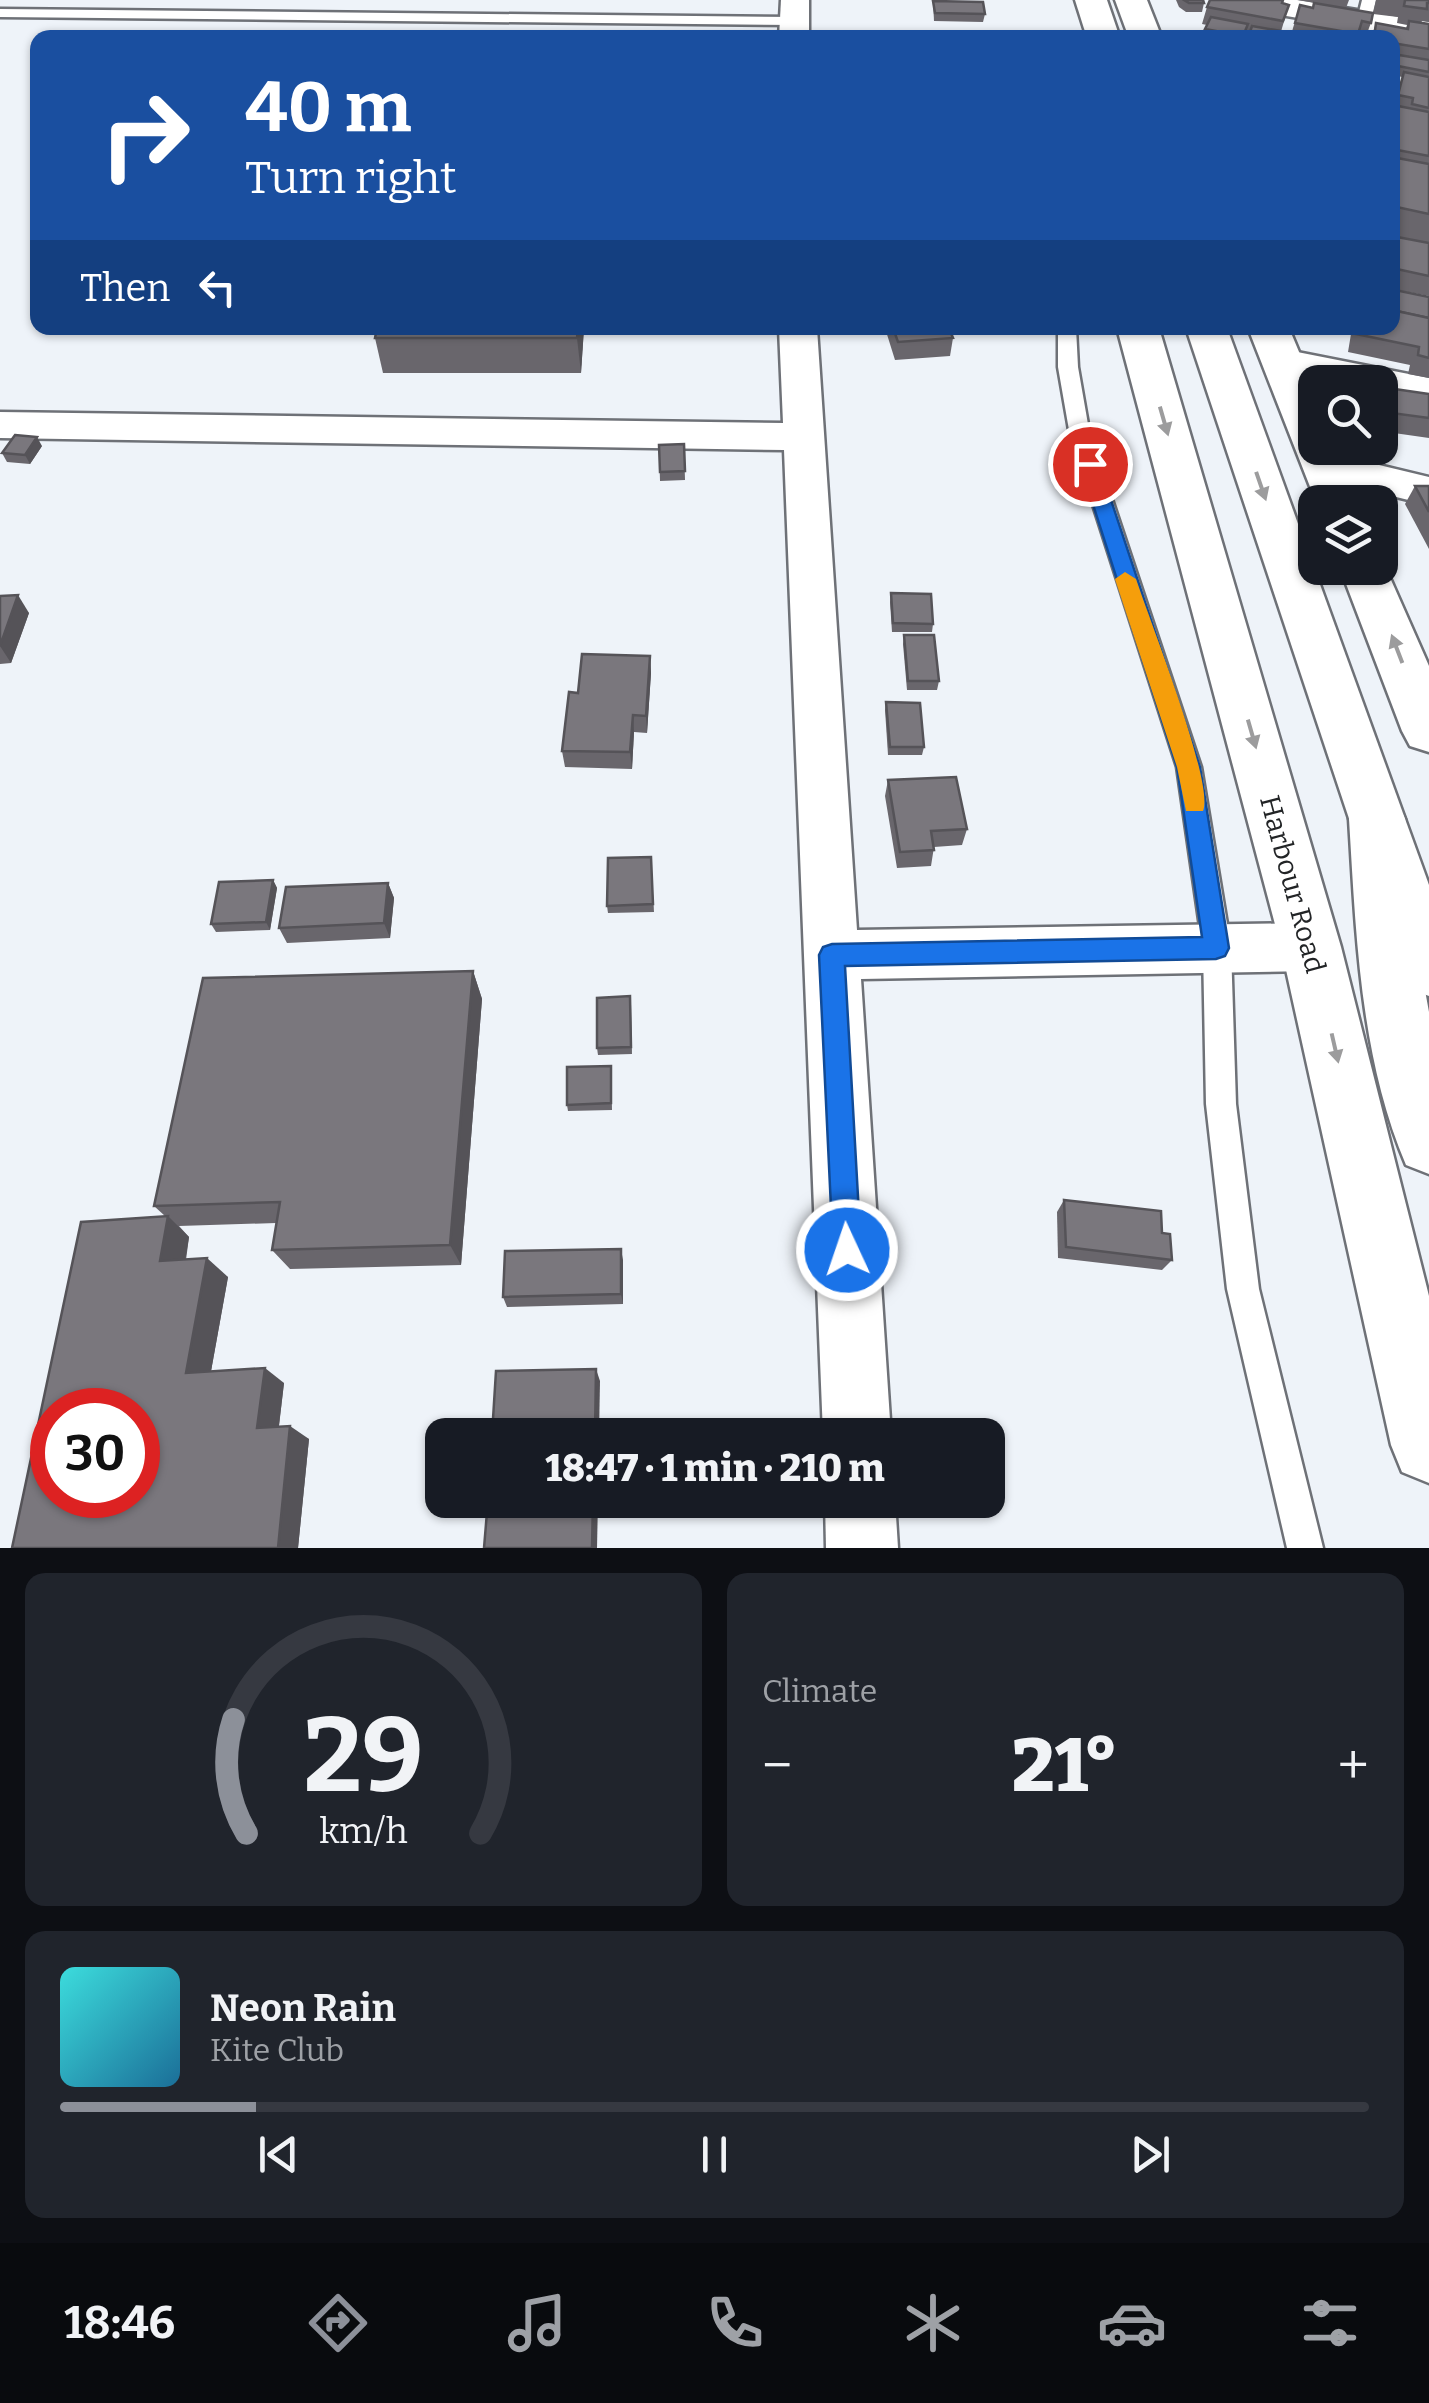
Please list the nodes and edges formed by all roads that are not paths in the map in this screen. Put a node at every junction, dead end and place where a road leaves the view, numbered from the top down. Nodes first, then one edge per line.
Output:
1 (1088, 0) edge
2 (1131, 0) edge
3 (1245, 0) edge
4 (1366, 10) edge
5 (0, 13) edge
6 (794, 20) edge
7 (1090, 30) edge
8 (1101, 30) edge
9 (1143, 30) edge
10 (1429, 31) edge
11 (799, 335) edge
12 (1067, 335) edge
13 (1140, 335) edge
14 (1208, 335) edge
15 (1275, 344) edge
16 (1429, 391) edge
17 (1298, 401) edge
18 (0, 425) edge
19 (806, 436) junction
20 (1324, 465) edge
21 (1429, 490) edge
22 (1371, 585) edge
23 (1429, 731) edge
24 (1377, 819) junction
25 (1311, 947) junction
26 (1216, 948) junction
27 (832, 955) junction
28 (1429, 969) edge
29 (1429, 1142) edge
30 (855, 1418) edge
31 (1429, 1446) edge
32 (861, 1518) edge
33 (862, 1548) edge
34 (1305, 1548) edge

1 - 7 main road
1 - 8 main road
2 - 9 main road
3 - 4 street
4 - 10 street
5 - 6 lane
11 - 19 street
12 - 26 lane
13 -> 25 main road, Harbour Road
14 -> 24 main road
15 - 16 street
15 - 17 main road
18 - 19 street
19 - 27 street
20 - 21 street
23 -> 22 main road
24 - 28 main road
24 - 29 main road
25 - 26 street
25 -> 31 main road, Harbour Road
26 - 27 street
26 - 34 lane
27 - 30 street
32 - 33 street

